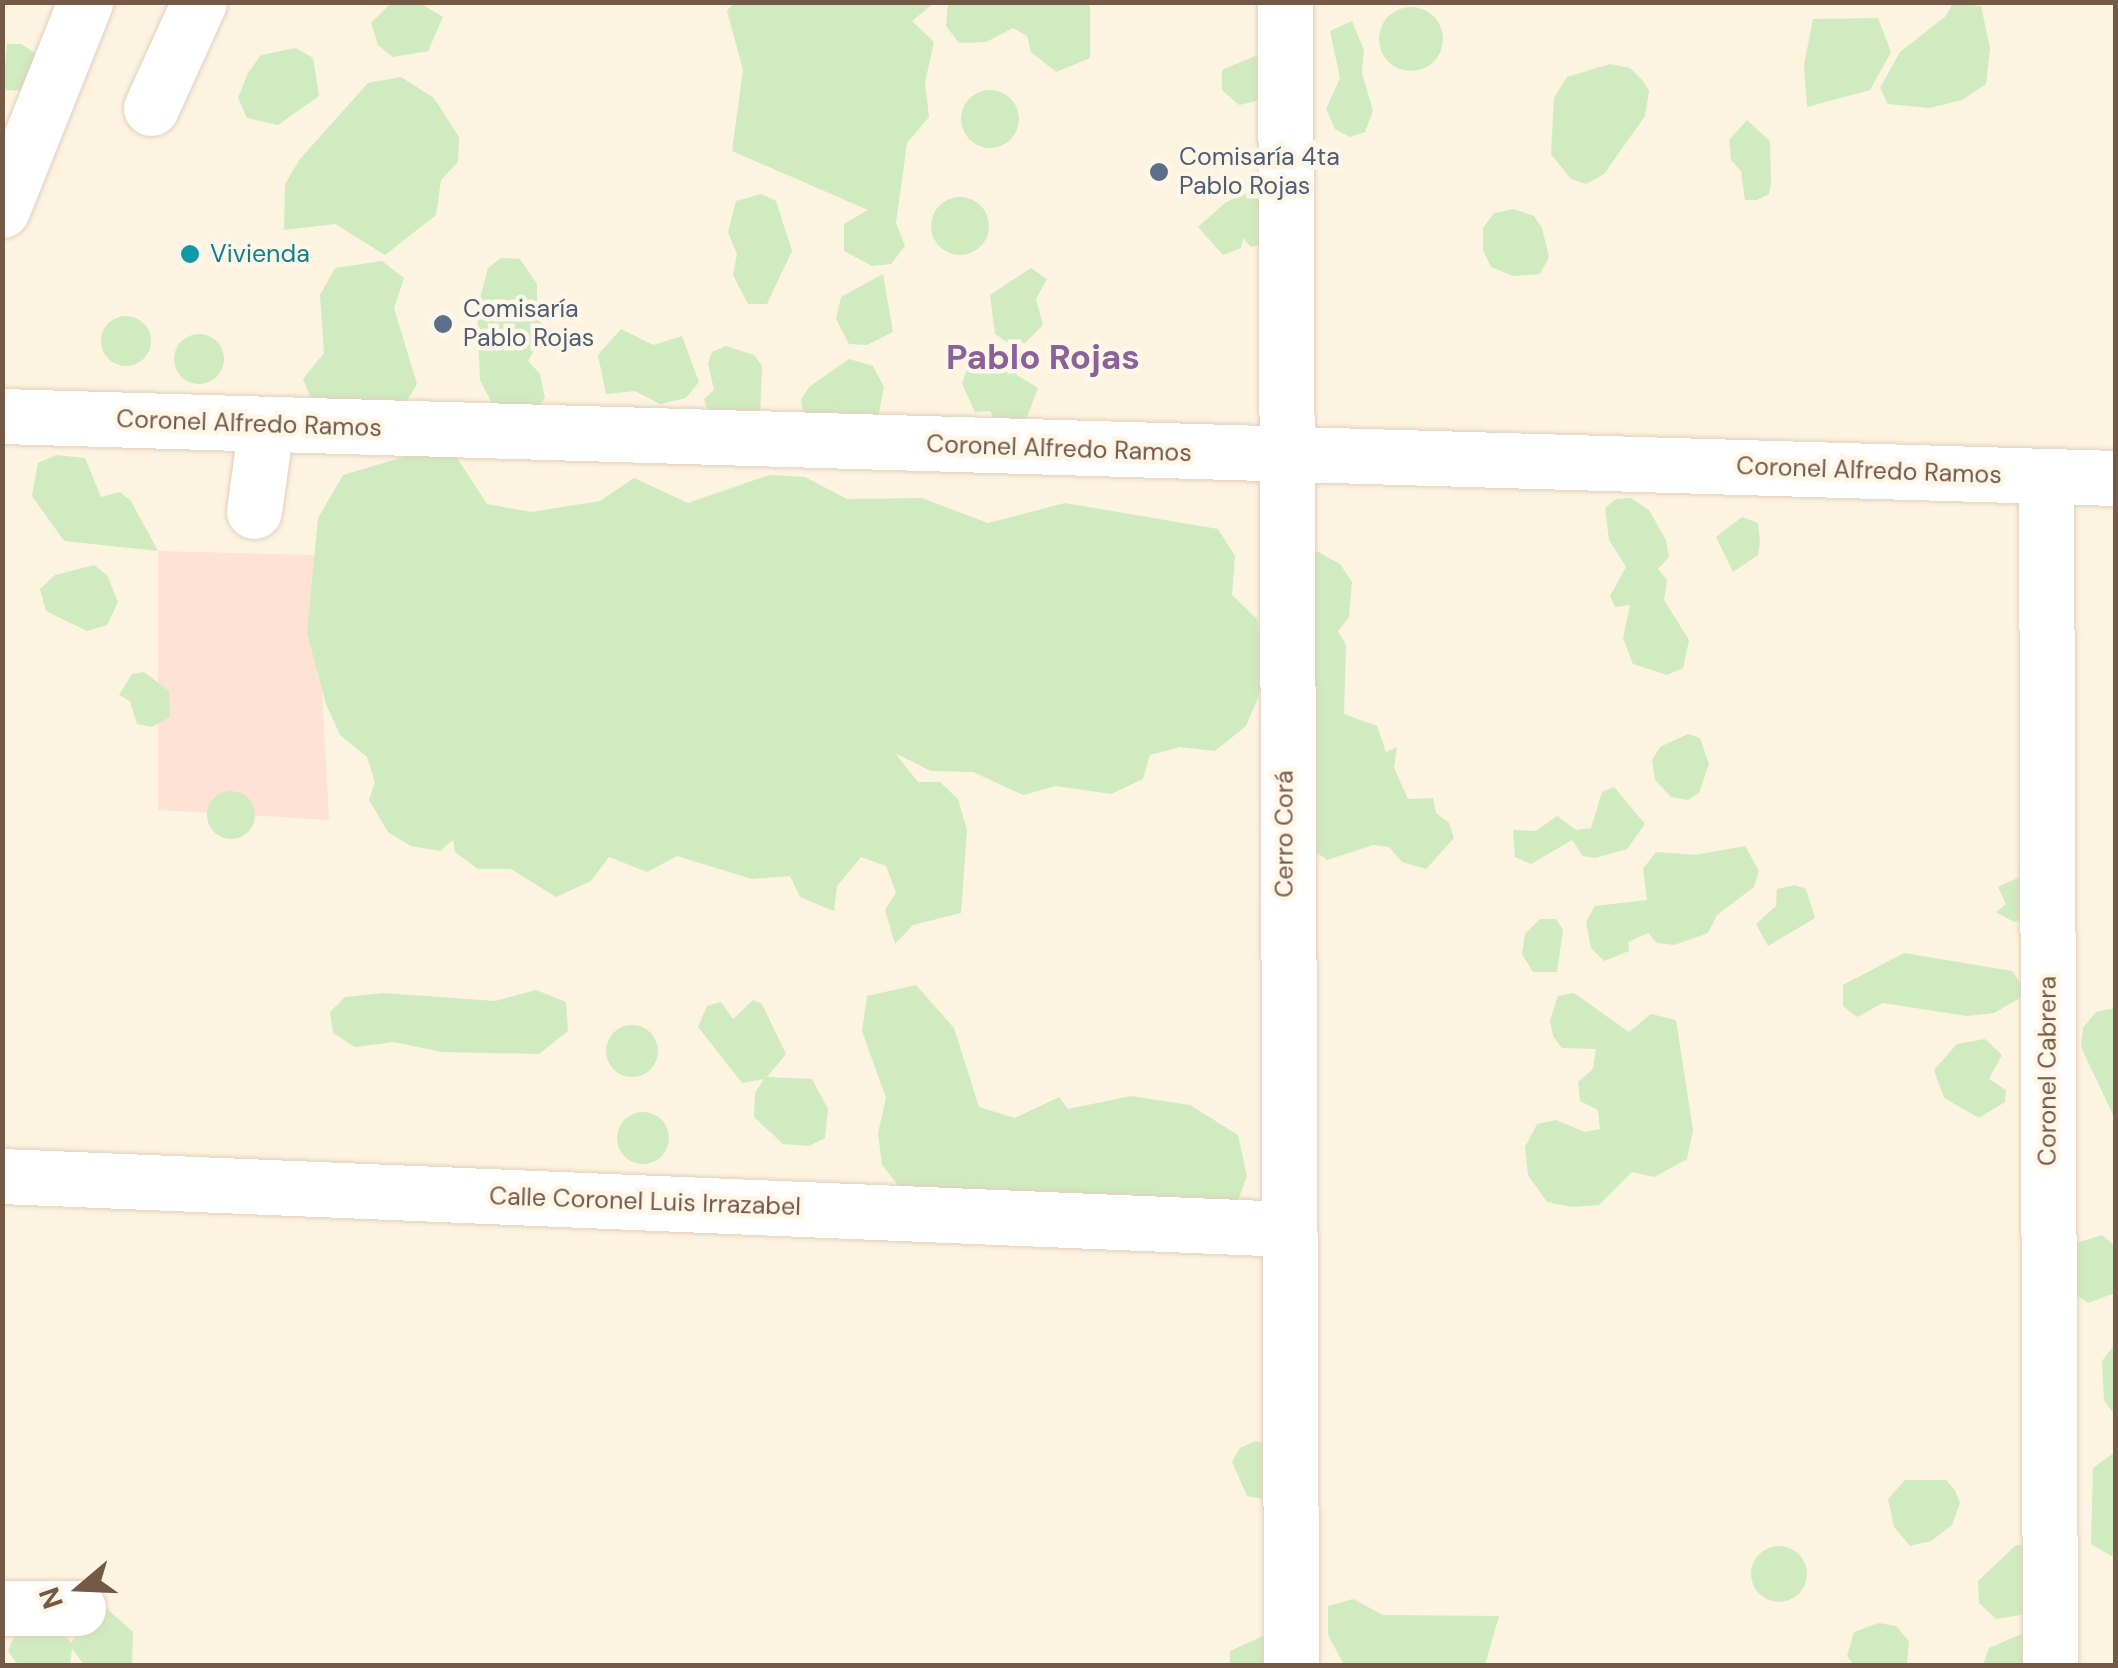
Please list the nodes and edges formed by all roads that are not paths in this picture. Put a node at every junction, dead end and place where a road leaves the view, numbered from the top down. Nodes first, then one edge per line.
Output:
1 (85, 2) edge
2 (199, 2) edge
3 (1286, 2) edge
4 (151, 108) dead end
5 (2, 210) edge
6 (2, 416) edge
7 (266, 424) junction
8 (1283, 456) junction
9 (2046, 476) junction
10 (2116, 478) edge
11 (254, 511) dead end
12 (2, 1176) edge
13 (1288, 1228) junction
14 (2, 1608) edge
15 (78, 1608) dead end
16 (1291, 1666) edge
17 (2050, 1666) edge

1 - 5 street
2 - 4 street
3 - 8 street, Cerro Corá
6 - 7 street, Coronel Alfredo Ramos
7 - 8 street, Coronel Alfredo Ramos
7 - 11 street
8 - 9 street, Coronel Alfredo Ramos
8 - 13 street, Cerro Corá
9 - 10 street, Coronel Alfredo Ramos
9 - 17 street, Coronel Cabrera
12 - 13 street, Calle Coronel Luis Irrazabel
13 - 16 street, Cerro Corá
14 - 15 street

